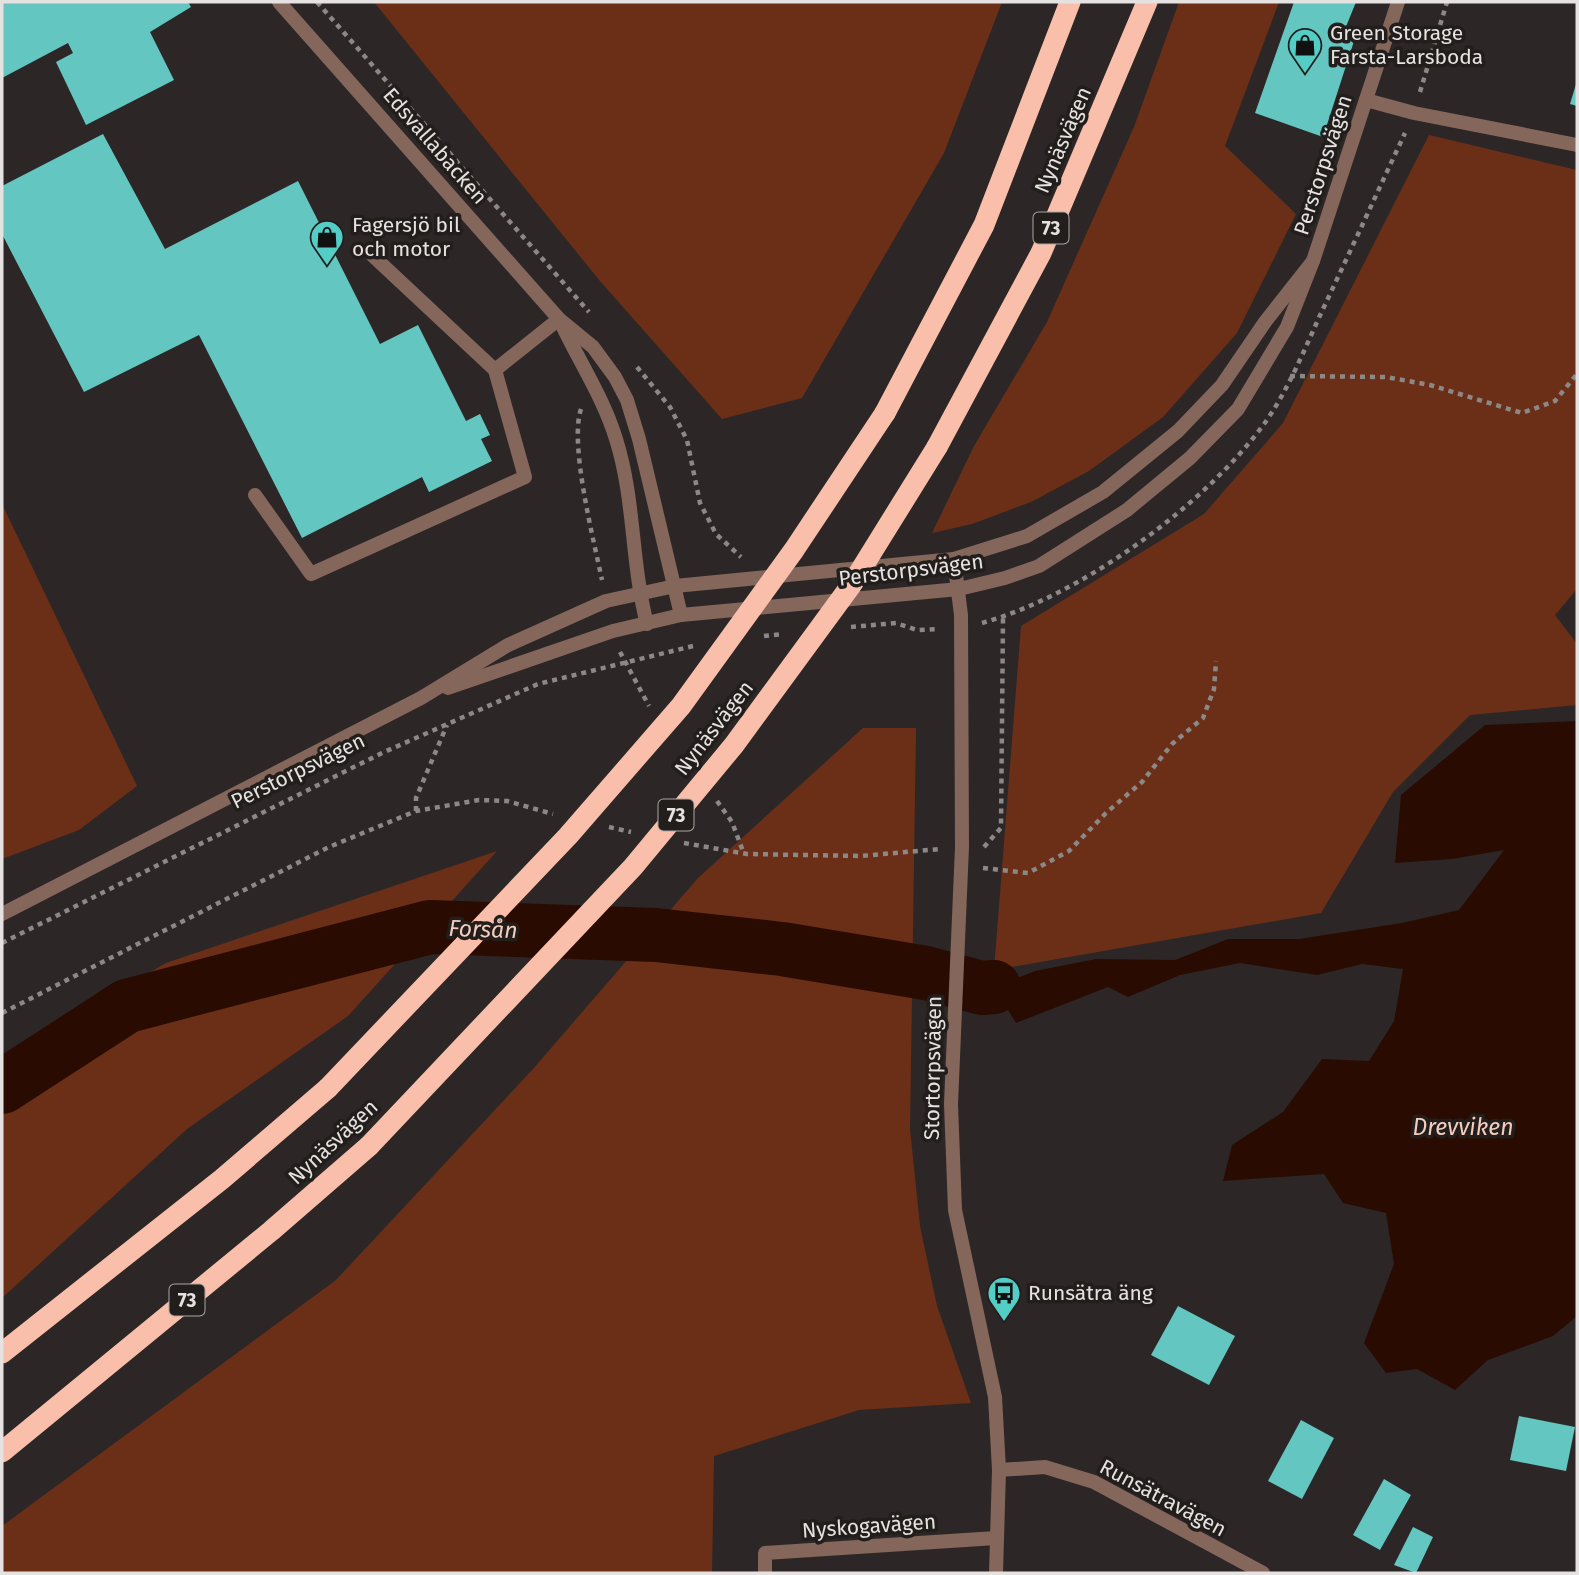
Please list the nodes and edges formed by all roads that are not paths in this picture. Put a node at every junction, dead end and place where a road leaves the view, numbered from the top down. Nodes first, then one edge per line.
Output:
1 (279, 2) edge
2 (1070, 2) edge
3 (1147, 2) edge
4 (1398, 2) edge
5 (1366, 100) junction
6 (1577, 145) edge
7 (373, 256) dead end
8 (1314, 261) junction
9 (559, 319) junction
10 (495, 370) junction
11 (255, 495) dead end
12 (954, 559) junction
13 (675, 586) junction
14 (959, 589) junction
15 (639, 594) junction
16 (681, 615) junction
17 (647, 624) junction
18 (421, 698) junction
19 (2, 915) edge
20 (2, 1353) edge
21 (2, 1452) edge
22 (999, 1470) junction
23 (996, 1538) junction
24 (765, 1573) edge
25 (996, 1573) edge
26 (1263, 1573) edge

1 - 9 street, Edsvallabacken
2 - 20 highway, Nynäsvägen, bridge
3 - 21 highway, Nynäsvägen / 73, bridge
4 - 5 street, Perstorpsvägen
5 - 6 street
5 - 8 street, Perstorpsvägen
7 - 10 street
8 - 12 street, Perstorpsvägen
8 - 14 street, Perstorpsvägen
9 - 10 street
9 - 13 street, Edsvallabacken
9 - 15 street, Edsvallabacken
10 - 11 street
12 - 13 street, Perstorpsvägen
12 - 14 street, Stortorpsvägen
13 - 15 street, Perstorpsvägen
13 - 16 street, Edsvallabacken
14 - 16 street, Perstorpsvägen
14 - 22 street, Stortorpsvägen
15 - 17 street, Edsvallabacken
15 - 18 street, Perstorpsvägen
16 - 17 street, Perstorpsvägen
17 - 18 street, Perstorpsvägen
18 - 19 street, Perstorpsvägen
22 - 23 street, Stortorpsvägen
22 - 26 street, Runsätravägen
23 - 24 street, Nyskogavägen
23 - 25 street, Stortorpsvägen

